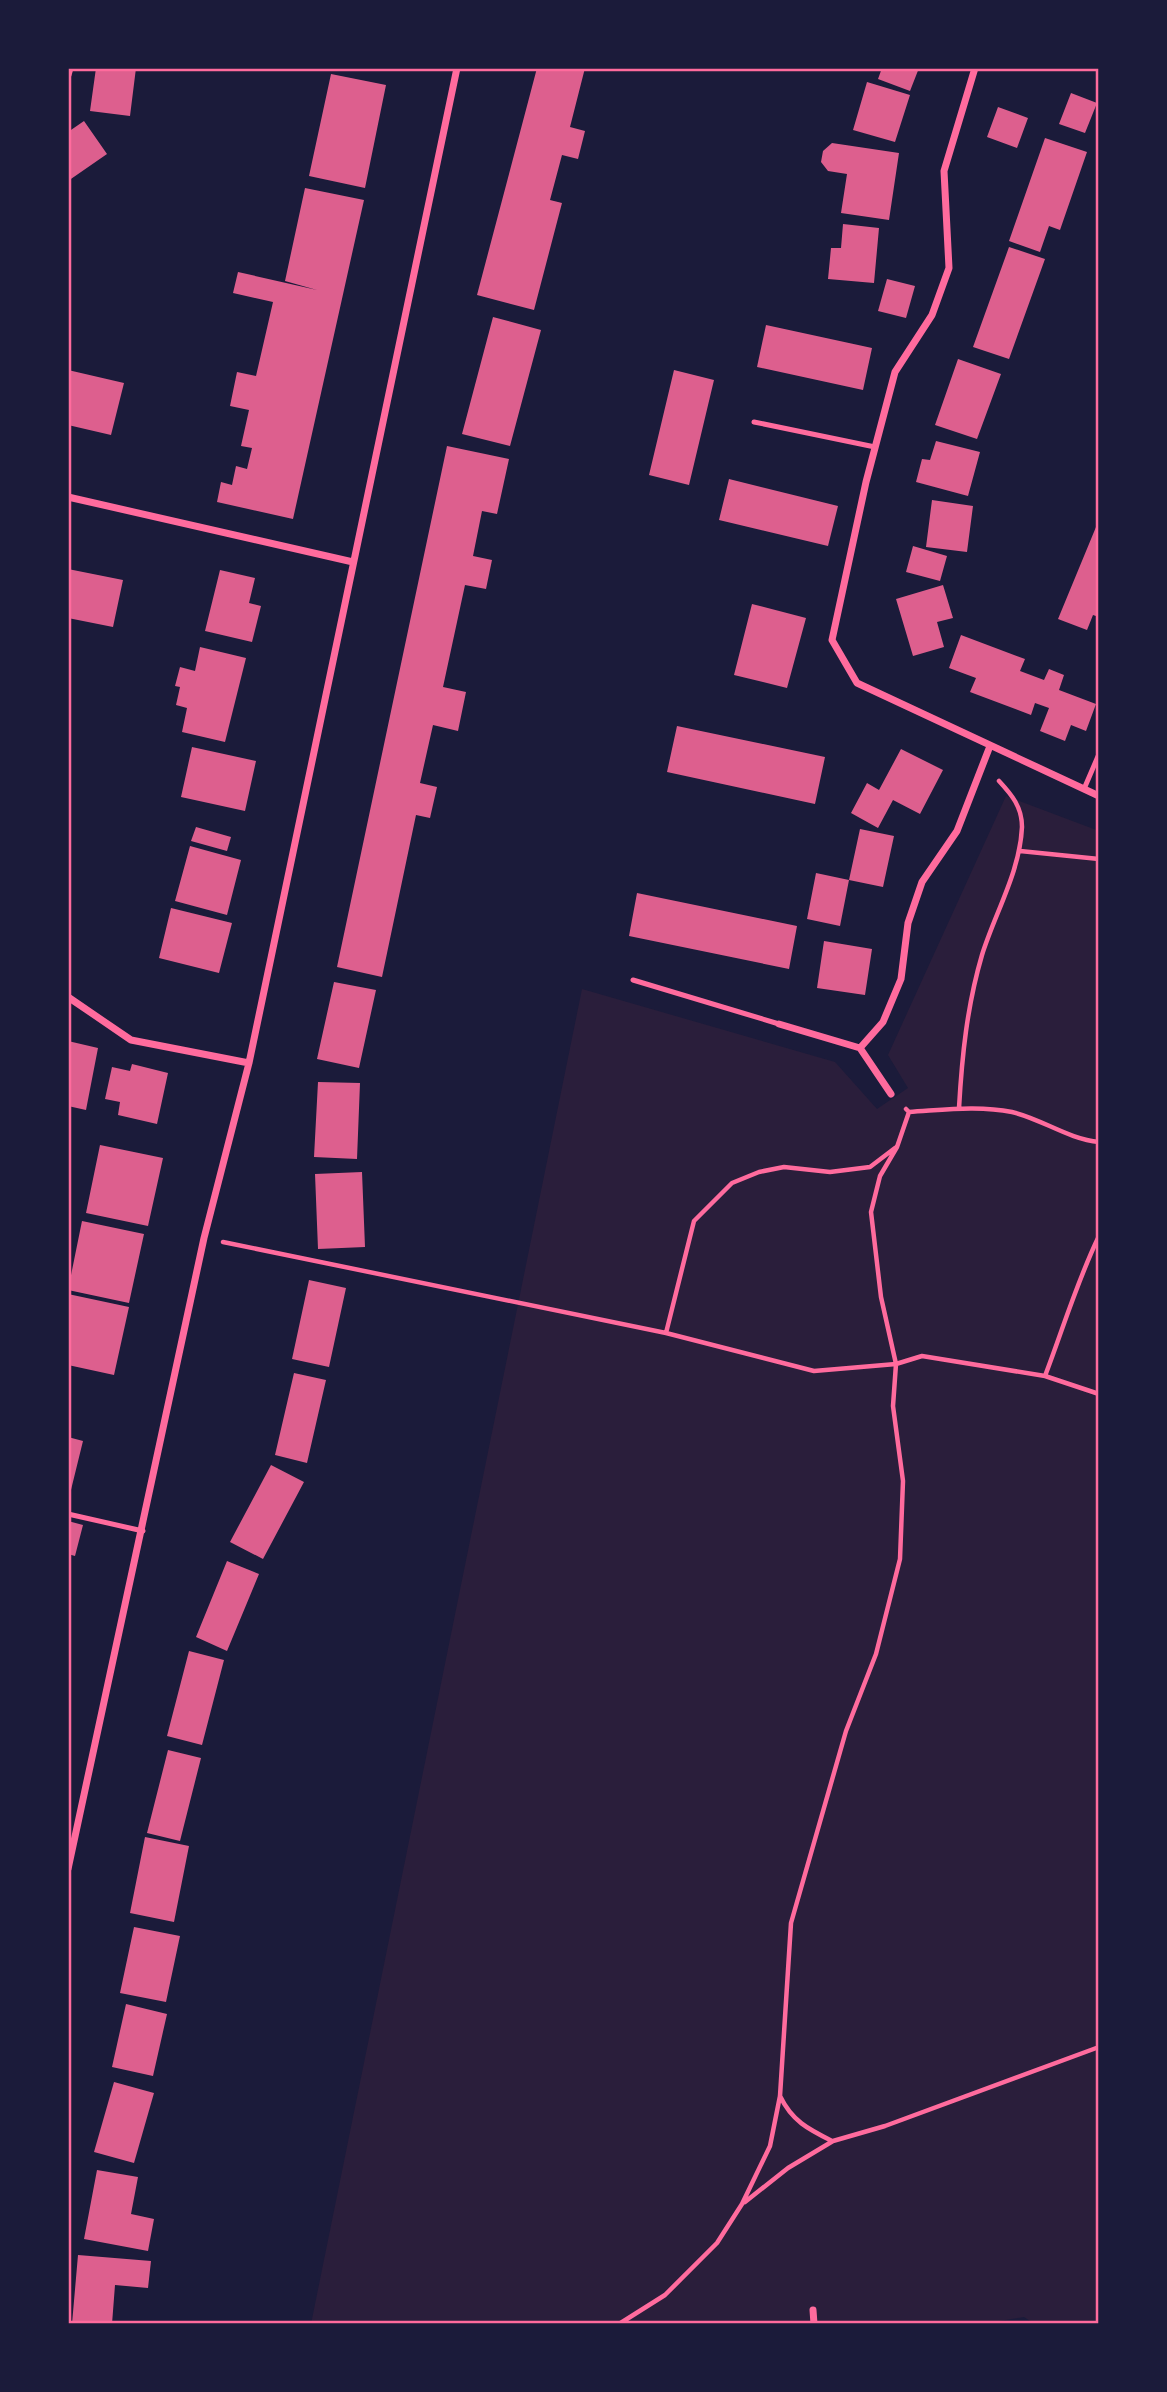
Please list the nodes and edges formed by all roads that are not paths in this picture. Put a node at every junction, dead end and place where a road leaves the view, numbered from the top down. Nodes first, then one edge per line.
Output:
1 (70, 68) edge
2 (457, 68) edge
3 (975, 68) edge
4 (68, 75) edge
5 (754, 422) dead end
6 (875, 447) junction
7 (68, 497) edge
8 (353, 562) junction
9 (993, 748) junction
10 (1099, 754) edge
11 (1083, 789) junction
12 (1099, 796) edge
13 (633, 980) dead end
14 (68, 997) edge
15 (779, 1024) joint
16 (860, 1048) junction
17 (249, 1063) junction
18 (891, 1094) road end
19 (68, 1514) edge
20 (143, 1531) junction
21 (68, 1868) edge
22 (813, 2310) dead end
23 (814, 2324) edge

1 - 4 street
2 - 8 street
3 - 6 street
5 - 6 lane
6 - 9 street
7 - 8 street
8 - 17 street
9 - 11 street
9 - 16 street
10 - 11 lane
11 - 12 street
13 - 15 lane
14 - 17 street
15 - 16 street
16 - 18 street
17 - 20 street
19 - 20 lane
20 - 21 street
22 - 23 street

